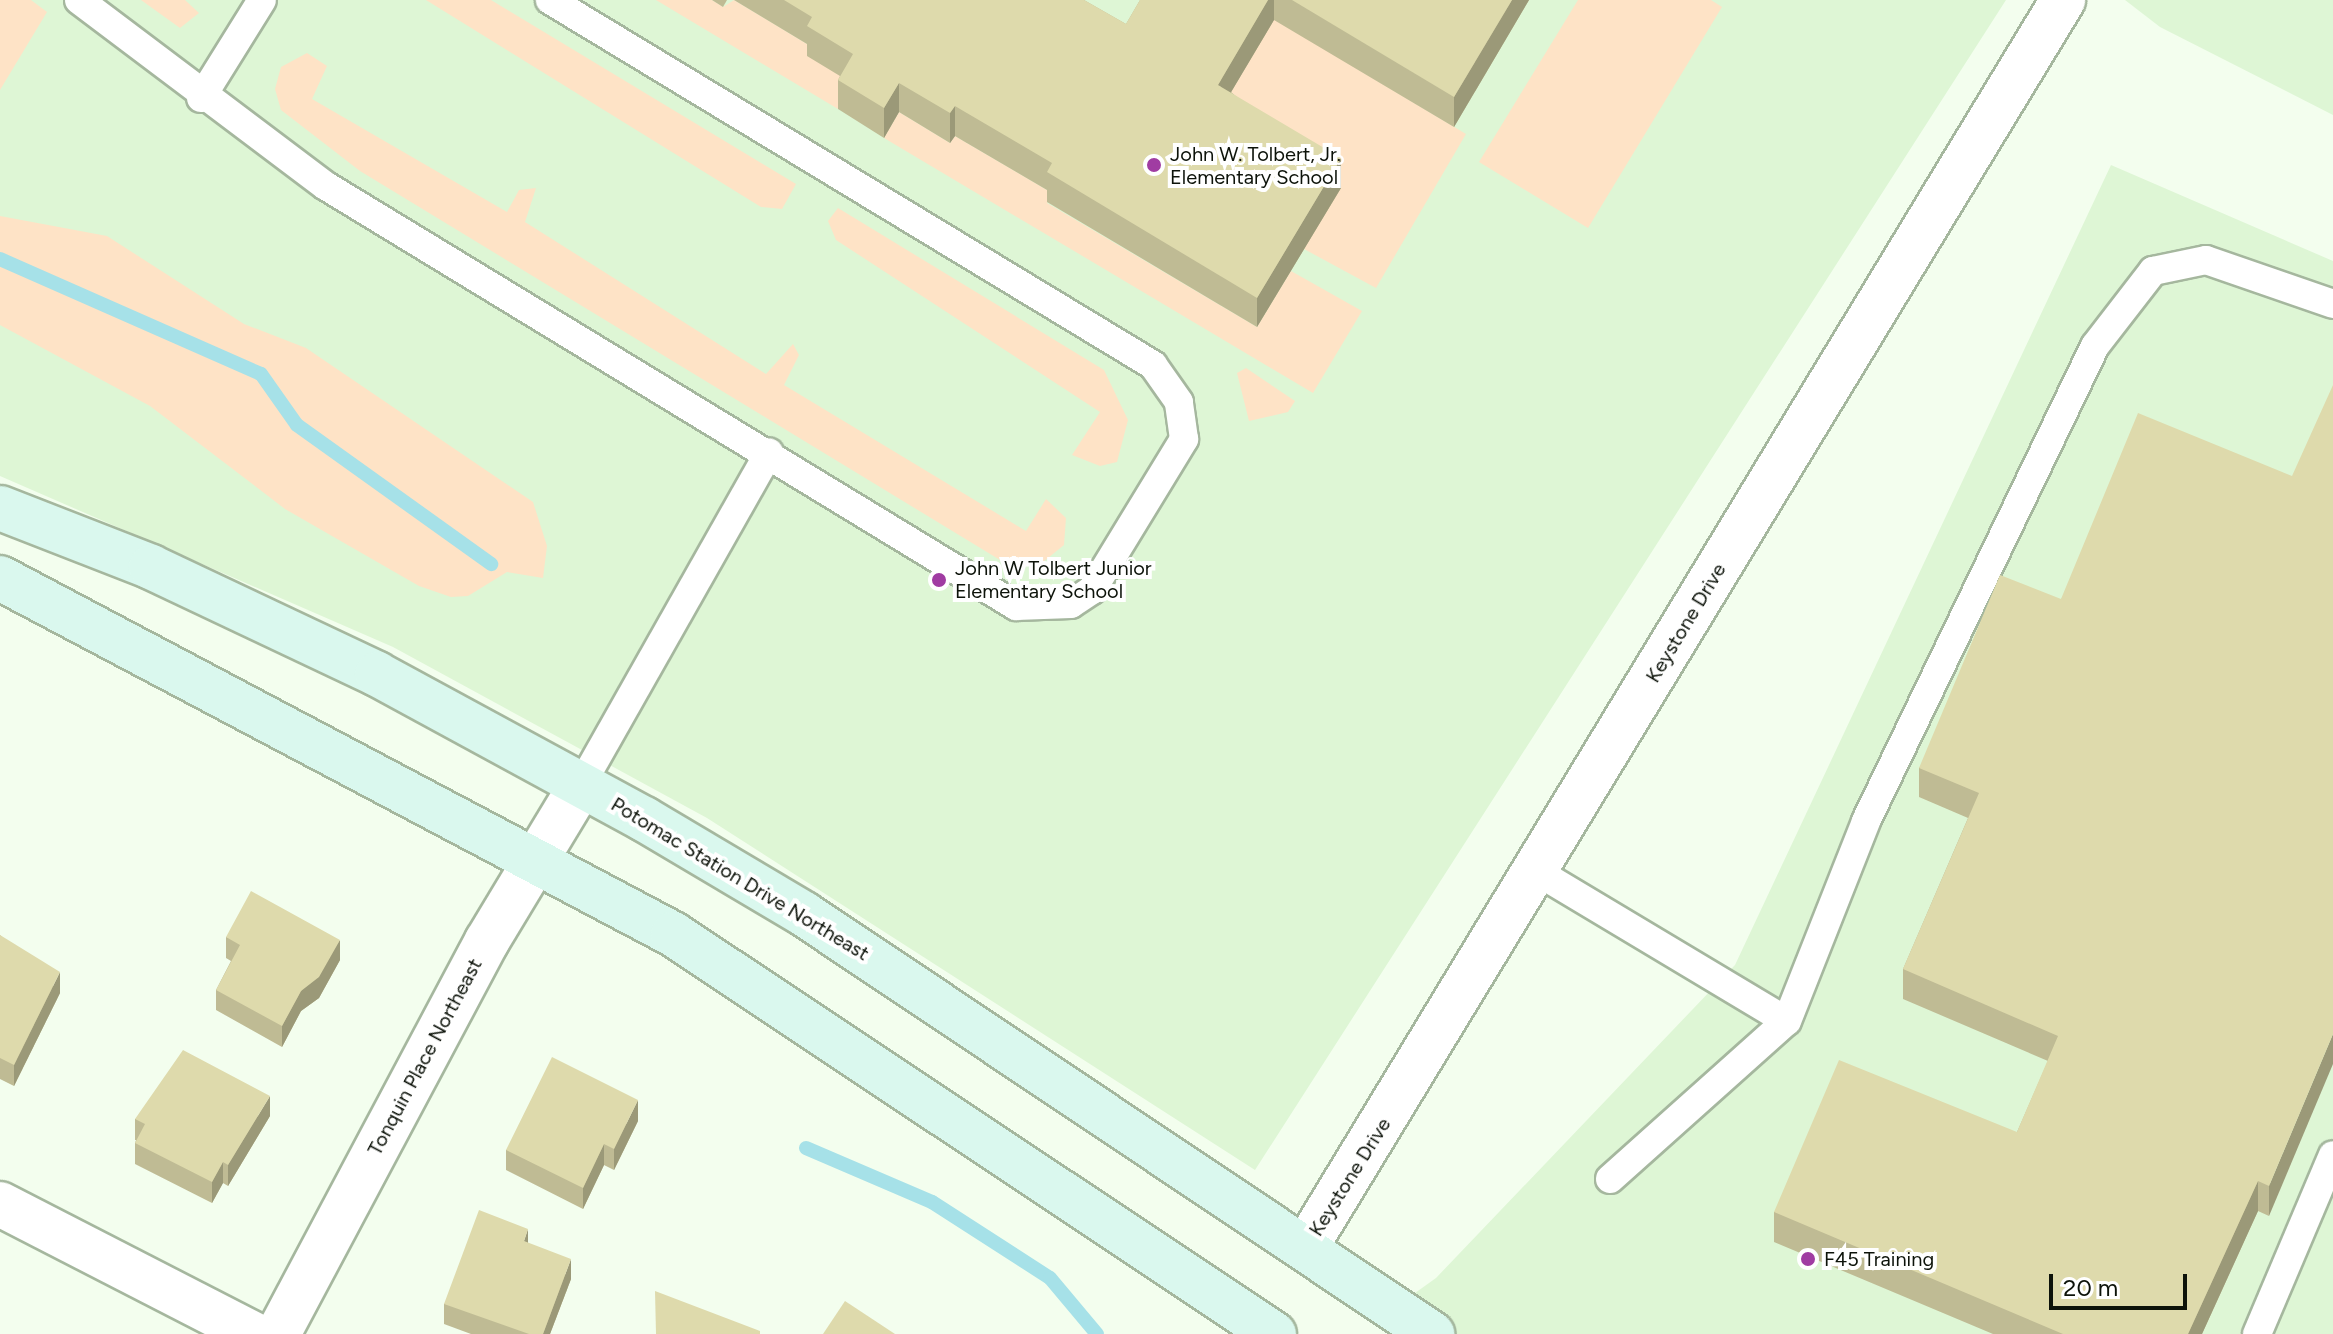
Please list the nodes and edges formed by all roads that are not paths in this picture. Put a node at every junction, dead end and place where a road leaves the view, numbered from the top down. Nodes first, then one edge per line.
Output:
1 (79, 0) edge
2 (262, 0) edge
3 (550, 0) edge
4 (2063, 0) edge
5 (201, 98) junction
6 (2333, 304) edge
7 (769, 453) junction
8 (0, 508) edge
9 (0, 578) edge
10 (581, 785) junction
11 (535, 858) junction
12 (1536, 871) junction
13 (1787, 1021) junction
14 (2333, 1155) edge
15 (1610, 1179) dead end
16 (0, 1204) edge
17 (1307, 1245) junction
18 (253, 1334) edge
19 (278, 1334) edge
20 (1274, 1334) edge
21 (1432, 1334) edge
22 (2257, 1334) edge

1 - 5 lane
2 - 5 lane
3 - 7 lane
4 - 12 street, Keystone Drive
5 - 7 lane
6 - 13 lane
7 - 10 lane
8 - 10 street, Potomac Station Drive Northeast
9 - 11 street
10 - 11 street, Tonquin Place Northeast
10 - 17 street, Potomac Station Drive Northeast
11 - 19 street, Tonquin Place Northeast
11 - 20 street
12 - 13 lane
12 - 17 street, Keystone Drive
13 - 15 lane
14 - 22 lane
16 - 18 street
17 - 21 street, Potomac Station Drive Northeast

